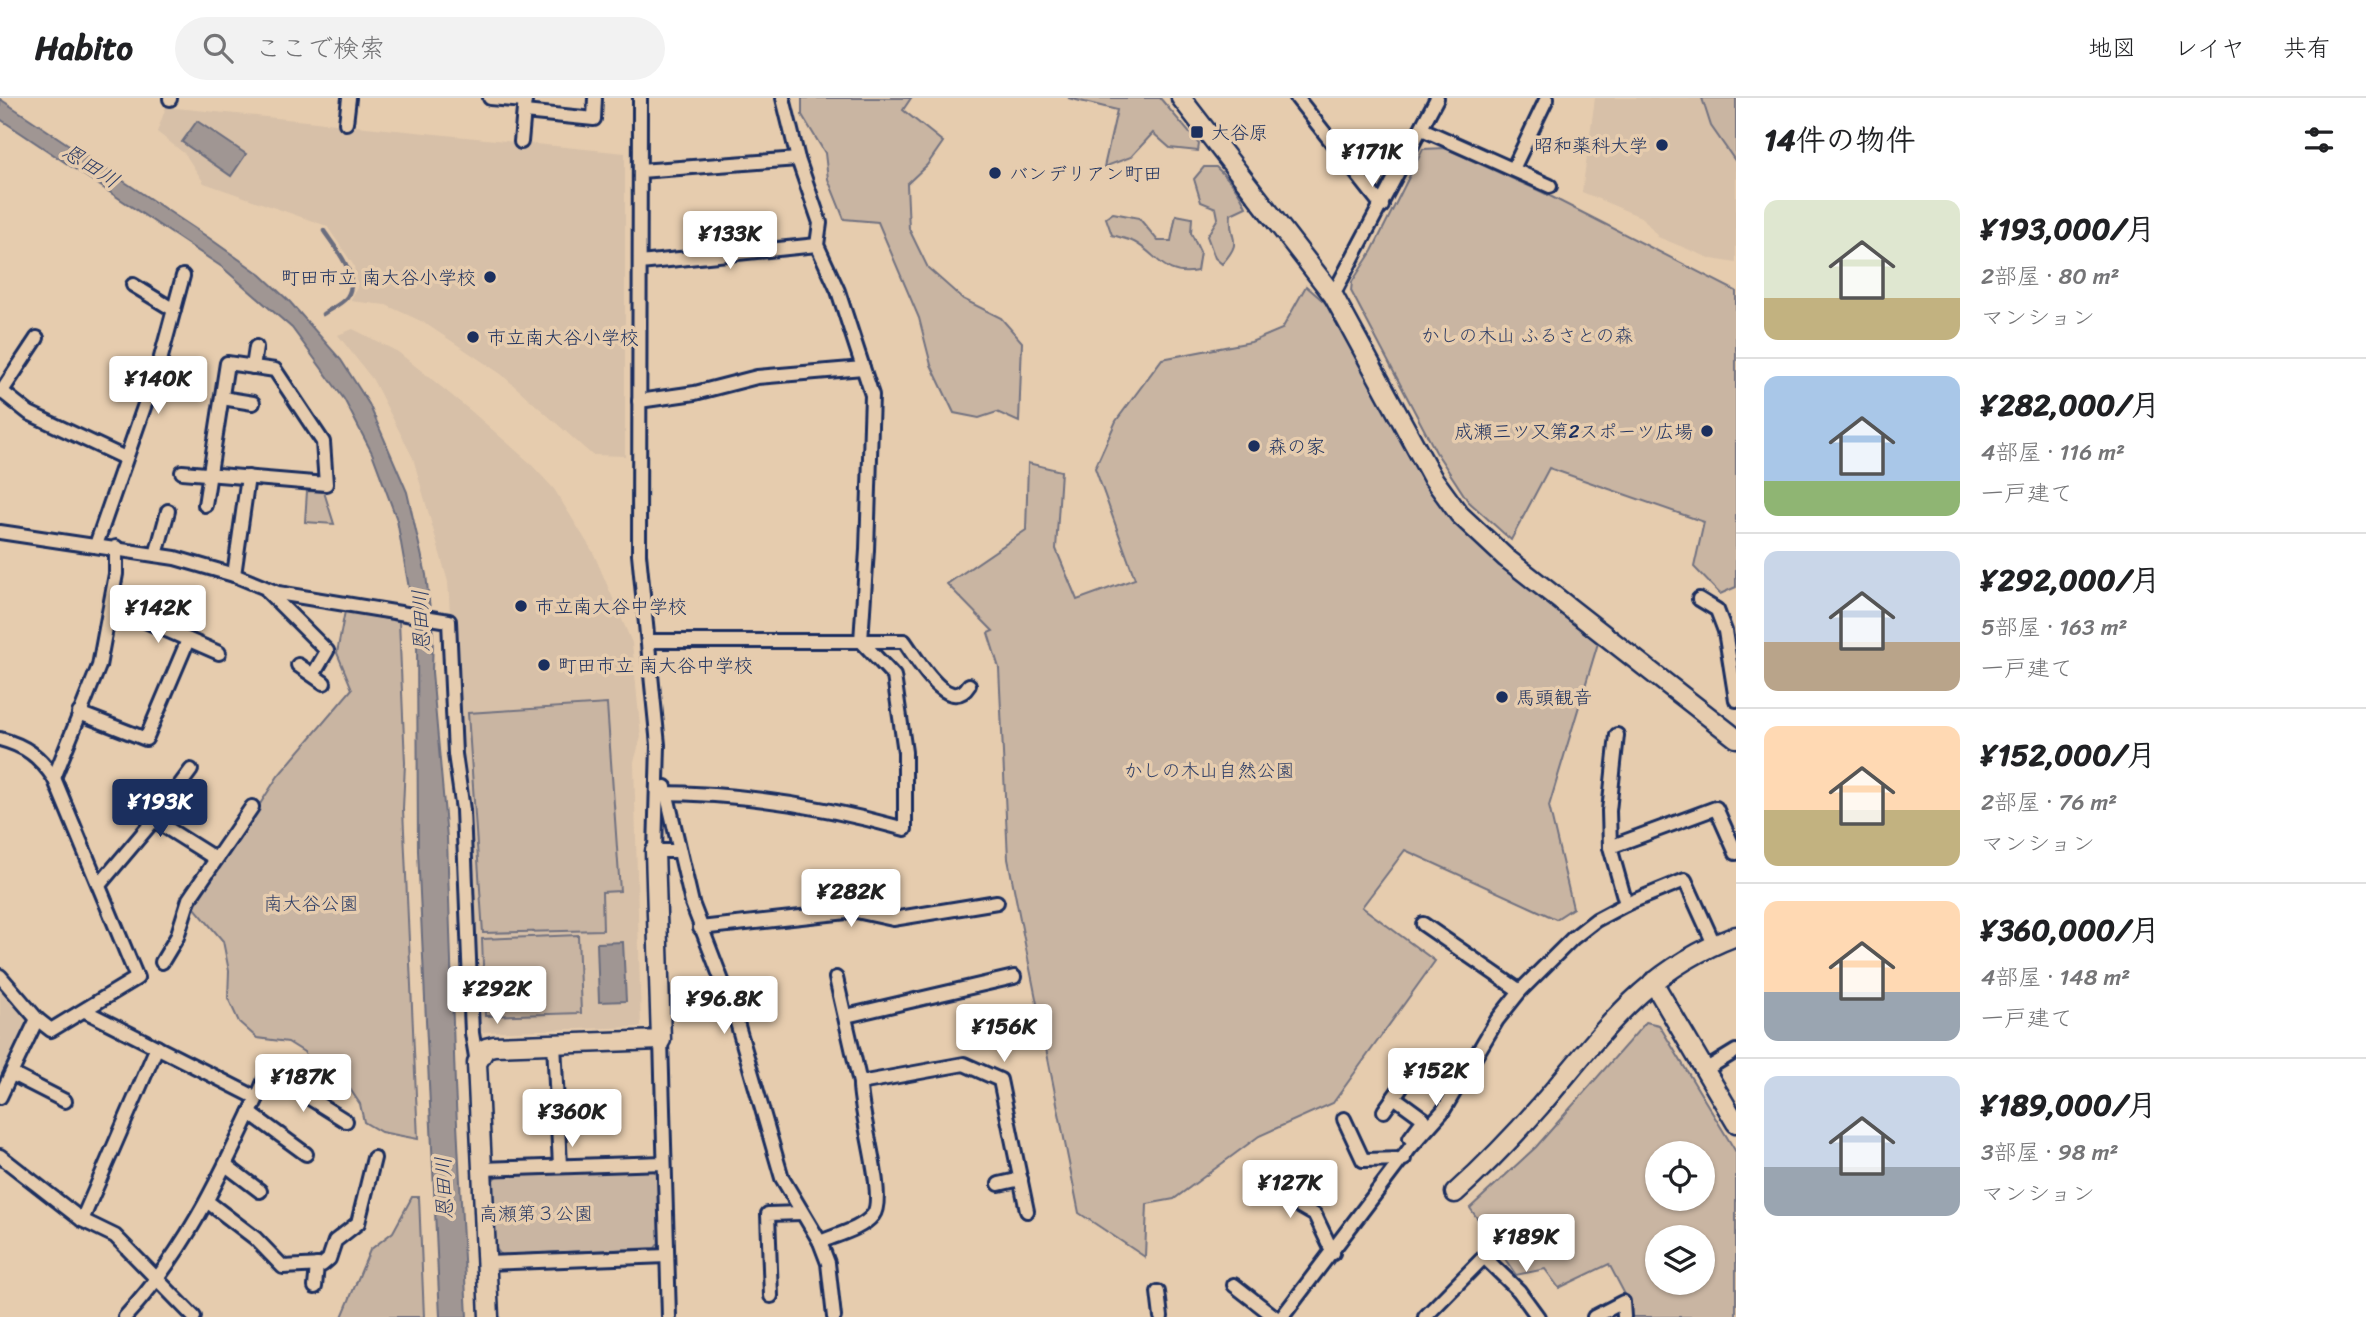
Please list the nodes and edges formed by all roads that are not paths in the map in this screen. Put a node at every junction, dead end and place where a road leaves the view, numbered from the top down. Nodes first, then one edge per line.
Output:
1 (349, 98) edge
2 (490, 98) edge
3 (595, 98) edge
4 (640, 98) edge
5 (783, 98) edge
6 (1181, 98) edge
7 (1297, 98) edge
8 (1437, 98) edge
9 (1547, 98) edge
10 (524, 104) edge
11 (346, 123) dead end
12 (1422, 129) junction
13 (520, 142) dead end
14 (798, 159) junction
15 (1513, 169) junction
16 (640, 171) junction
17 (1549, 186) dead end
18 (1382, 206) junction
19 (817, 245) junction
20 (639, 263) junction
21 (183, 276) dead end
22 (133, 285) dead end
23 (1333, 295) junction
24 (174, 310) junction
25 (37, 338) dead end
26 (256, 347) dead end
27 (253, 367) junction
28 (863, 368) junction
29 (3, 396) edge
30 (222, 398) junction
31 (639, 401) junction
32 (253, 403) dead end
33 (125, 458) junction
34 (182, 472) dead end
35 (210, 474) junction
36 (248, 477) junction
37 (205, 505) dead end
38 (168, 511) dead end
39 (0, 531) edge
40 (96, 545) junction
41 (116, 547) junction
42 (156, 555) junction
43 (234, 575) junction
44 (265, 589) junction
45 (1699, 599) dead end
46 (111, 606) junction
47 (188, 640) junction
48 (648, 641) junction
49 (861, 641) junction
50 (219, 653) dead end
51 (298, 665) dead end
52 (313, 675) junction
53 (324, 683) dead end
54 (969, 685) dead end
55 (1736, 700) edge
56 (79, 713) junction
57 (1617, 735) dead end
58 (1736, 738) edge
59 (0, 739) edge
60 (191, 770) dead end
61 (54, 778) junction
62 (661, 793) junction
63 (252, 807) dead end
64 (154, 820) junction
65 (1610, 847) junction
66 (655, 851) junction
67 (679, 851) junction
68 (1736, 853) edge
69 (216, 859) junction
70 (100, 884) junction
71 (997, 902) dead end
72 (1626, 904) junction
73 (1423, 924) dead end
74 (700, 928) junction
75 (1736, 936) edge
76 (1714, 944) junction
77 (162, 962) dead end
78 (0, 976) edge
79 (1014, 976) dead end
80 (836, 978) dead end
81 (1653, 982) junction
82 (1520, 991) junction
83 (85, 1011) junction
84 (846, 1016) junction
85 (37, 1019) junction
86 (661, 1040) junction
87 (554, 1044) junction
88 (157, 1047) junction
89 (1736, 1051) edge
90 (477, 1063) junction
91 (1704, 1070) junction
92 (12, 1074) junction
93 (1408, 1077) dead end
94 (860, 1083) junction
95 (0, 1097) edge
96 (1394, 1097) junction
97 (257, 1098) junction
98 (65, 1101) dead end
99 (1384, 1111) dead end
100 (250, 1114) junction
101 (1344, 1119) dead end
102 (346, 1121) dead end
103 (1736, 1123) edge
104 (1407, 1153) junction
105 (306, 1154) dead end
106 (0, 1156) edge
107 (374, 1158) dead end
108 (664, 1163) junction
109 (560, 1166) junction
110 (227, 1167) junction
111 (482, 1169) junction
112 (1021, 1179) junction
113 (1254, 1180) dead end
114 (999, 1184) dead end
115 (260, 1191) dead end
116 (1455, 1194) dead end
117 (208, 1202) junction
118 (1027, 1211) dead end
119 (802, 1213) junction
120 (82, 1220) junction
121 (820, 1242) junction
122 (1334, 1253) junction
123 (667, 1256) junction
124 (487, 1263) junction
125 (317, 1265) junction
126 (770, 1280) junction
127 (786, 1280) dead end
128 (158, 1281) junction
129 (1234, 1285) dead end
130 (315, 1287) dead end
131 (1158, 1292) dead end
132 (771, 1296) dead end
133 (125, 1317) edge
134 (194, 1317) edge
135 (489, 1317) edge
136 (669, 1317) edge
137 (834, 1317) edge
138 (1161, 1317) edge
139 (1275, 1317) edge
140 (1283, 1317) edge
141 (1425, 1317) edge
142 (1538, 1317) edge
143 (1594, 1317) edge
144 (1624, 1317) edge

1 - 11 street
2 - 10 street
3 - 10 street
4 - 16 street
5 - 14 street
6 - 23 street
7 - 18 street
8 - 12 street
9 - 15 street
10 - 13 street
12 - 15 street
12 - 18 street
14 - 16 street
14 - 19 street
15 - 17 street
16 - 20 street
18 - 23 street
19 - 20 street
19 - 28 street
20 - 31 street
21 - 24 street
22 - 24 street
23 - 58 street
24 - 33 street
25 - 29 street
26 - 27 street
27 - 30 street
27 - 36 street
28 - 31 street
28 - 49 street
29 - 33 street
30 - 32 street
30 - 35 street
31 - 48 street
33 - 40 street
34 - 35 street
35 - 36 street
35 - 37 street
36 - 43 street
38 - 42 street
39 - 40 street
40 - 41 street
41 - 42 street
41 - 46 street
42 - 43 street
43 - 44 street
44 - 52 street
44 - 90 street
45 - 55 street
46 - 47 street
46 - 56 street
47 - 50 street
47 - 56 street
48 - 49 street
48 - 62 street
49 - 54 street
49 - 62 street
51 - 52 street
52 - 53 street
56 - 61 street
57 - 65 street
59 - 61 street
60 - 64 street
61 - 70 street
62 - 66 street
62 - 67 street
63 - 69 street
64 - 69 street
64 - 70 street
65 - 68 street
65 - 72 street
66 - 67 street
66 - 86 street
67 - 74 street
69 - 77 street
70 - 83 street
71 - 74 street
72 - 76 street
72 - 82 street
73 - 82 street
74 - 119 street
75 - 76 street
76 - 81 street
78 - 85 street
79 - 84 street
80 - 84 street
81 - 91 street
81 - 116 street
82 - 104 street
83 - 85 street
83 - 88 street
84 - 94 street
85 - 92 street
86 - 87 street
86 - 108 street
87 - 90 street
87 - 109 street
88 - 97 street
88 - 120 street
89 - 91 street
90 - 111 street
91 - 103 street
92 - 95 street
92 - 98 street
93 - 96 street
94 - 112 street
94 - 121 street
96 - 99 street
96 - 104 street
97 - 100 street
97 - 102 street
100 - 105 street
100 - 110 street
101 - 104 street
104 - 122 street
106 - 120 street
107 - 125 street
108 - 109 street
108 - 123 street
109 - 111 street
110 - 115 street
110 - 117 street
111 - 124 street
112 - 114 street
112 - 118 street
113 - 122 street
117 - 125 street
117 - 128 street
119 - 121 street
119 - 126 street
120 - 128 street
121 - 137 street
122 - 140 street
123 - 124 street
123 - 136 street
124 - 135 street
125 - 130 street
126 - 127 street
126 - 132 street
128 - 133 street
128 - 134 street
129 - 139 street
131 - 138 street
141 - 142 street
143 - 144 street

